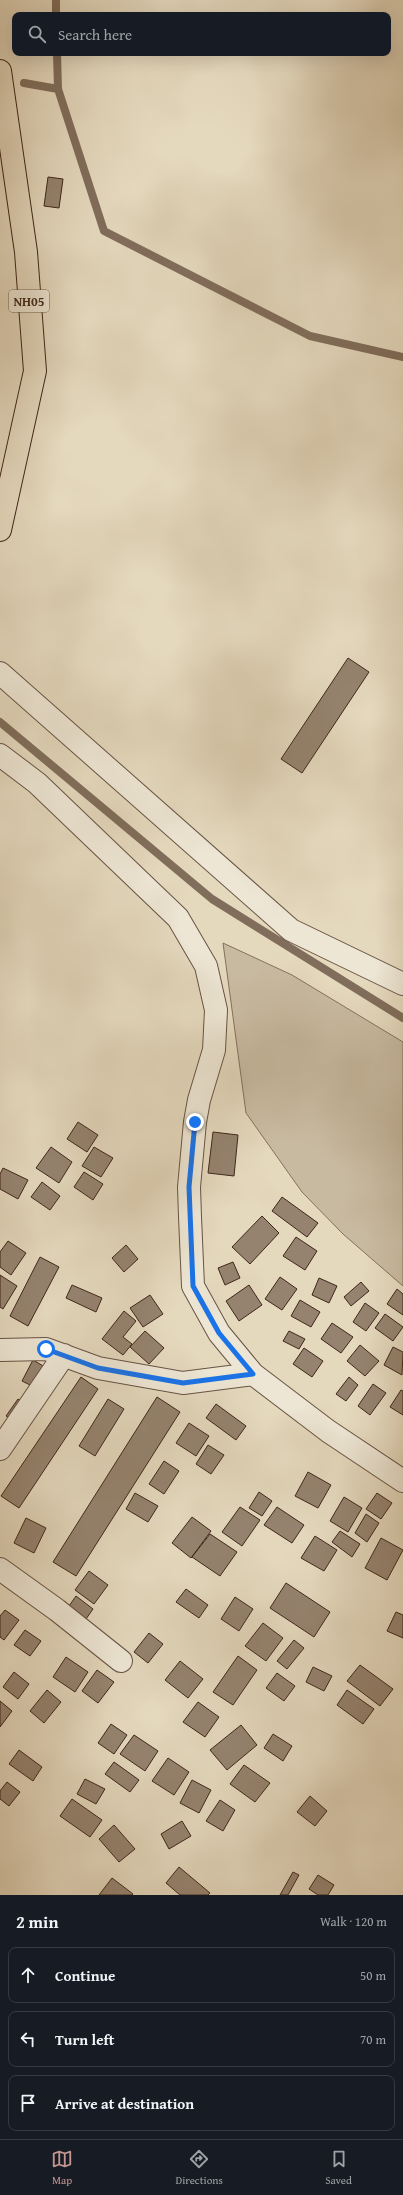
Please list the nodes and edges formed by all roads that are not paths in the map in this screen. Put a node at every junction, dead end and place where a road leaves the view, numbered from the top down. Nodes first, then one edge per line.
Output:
1 (0, 71) edge
2 (0, 530) edge
3 (0, 673) edge
4 (0, 755) edge
5 (403, 984) edge
6 (0, 1350) edge
7 (64, 1355) junction
8 (253, 1374) junction
9 (0, 1449) edge
10 (403, 1481) edge
11 (0, 1569) edge
12 (121, 1661) dead end

1 - 2 main road, NH05
3 - 5 street
4 - 8 street
6 - 7 street
7 - 8 street
7 - 9 street
8 - 10 street
11 - 12 street

